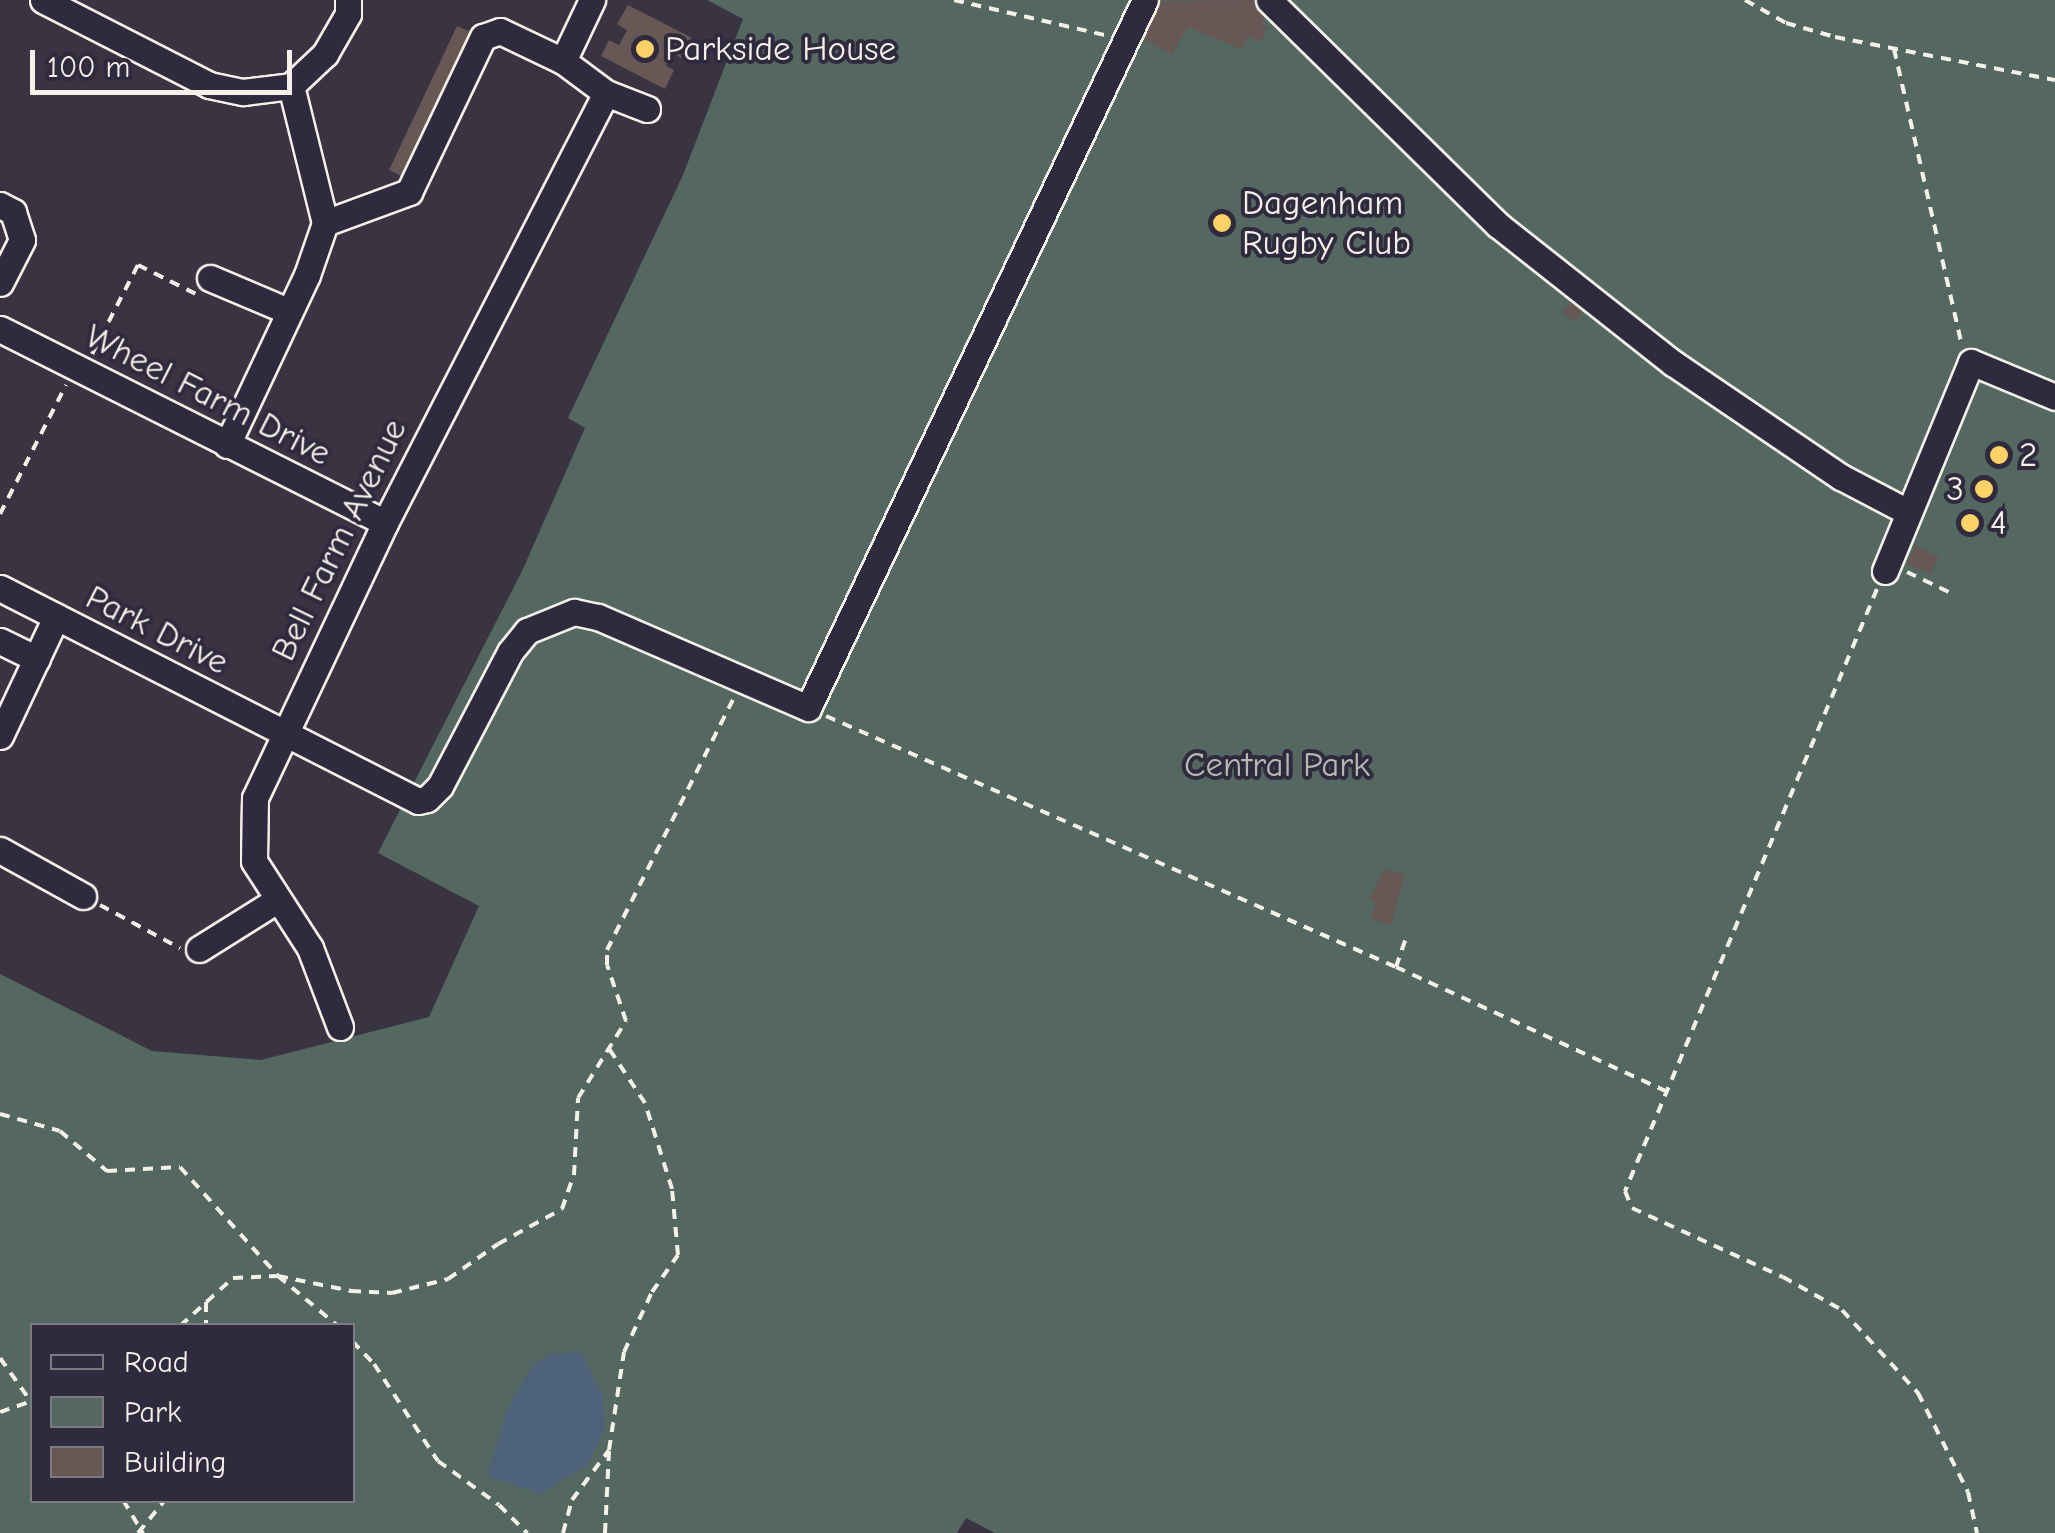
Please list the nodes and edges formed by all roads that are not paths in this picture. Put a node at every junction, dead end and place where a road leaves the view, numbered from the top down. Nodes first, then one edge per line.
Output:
1 (43, 0) edge
2 (348, 0) edge
3 (592, 0) edge
4 (1145, 0) edge
5 (1269, 0) edge
6 (564, 61) junction
7 (291, 86) junction
8 (606, 92) junction
9 (647, 109) dead end
10 (0, 205) edge
11 (325, 223) junction
12 (210, 278) road end
13 (0, 284) edge
14 (288, 311) junction
15 (0, 330) edge
16 (2055, 397) edge
17 (228, 445) junction
18 (1908, 512) junction
19 (385, 524) junction
20 (1894, 570) road end
21 (0, 588) edge
22 (56, 617) junction
23 (0, 641) edge
24 (36, 659) junction
25 (283, 734) junction
26 (0, 736) edge
27 (0, 850) edge
28 (83, 896) road end
29 (277, 900) junction
30 (198, 949) road end
31 (340, 1027) dead end

1 - 7 street
2 - 7 street
3 - 6 street
4 - 25 street, Park Drive
5 - 18 street
6 - 8 street
6 - 11 street
7 - 11 street
8 - 9 street
8 - 19 street, Bell Farm Avenue
10 - 13 street
11 - 14 street
12 - 14 street
14 - 17 street
15 - 17 street, Wheel Farm Drive
16 - 18 street
17 - 19 street, Wheel Farm Drive
18 - 20 street
19 - 25 street, Bell Farm Avenue
21 - 22 street, Park Drive
22 - 24 street
22 - 25 street, Park Drive
23 - 24 street
24 - 26 street
25 - 29 street, Bell Farm Avenue
27 - 28 street
29 - 30 street
29 - 31 street, Bell Farm Avenue

